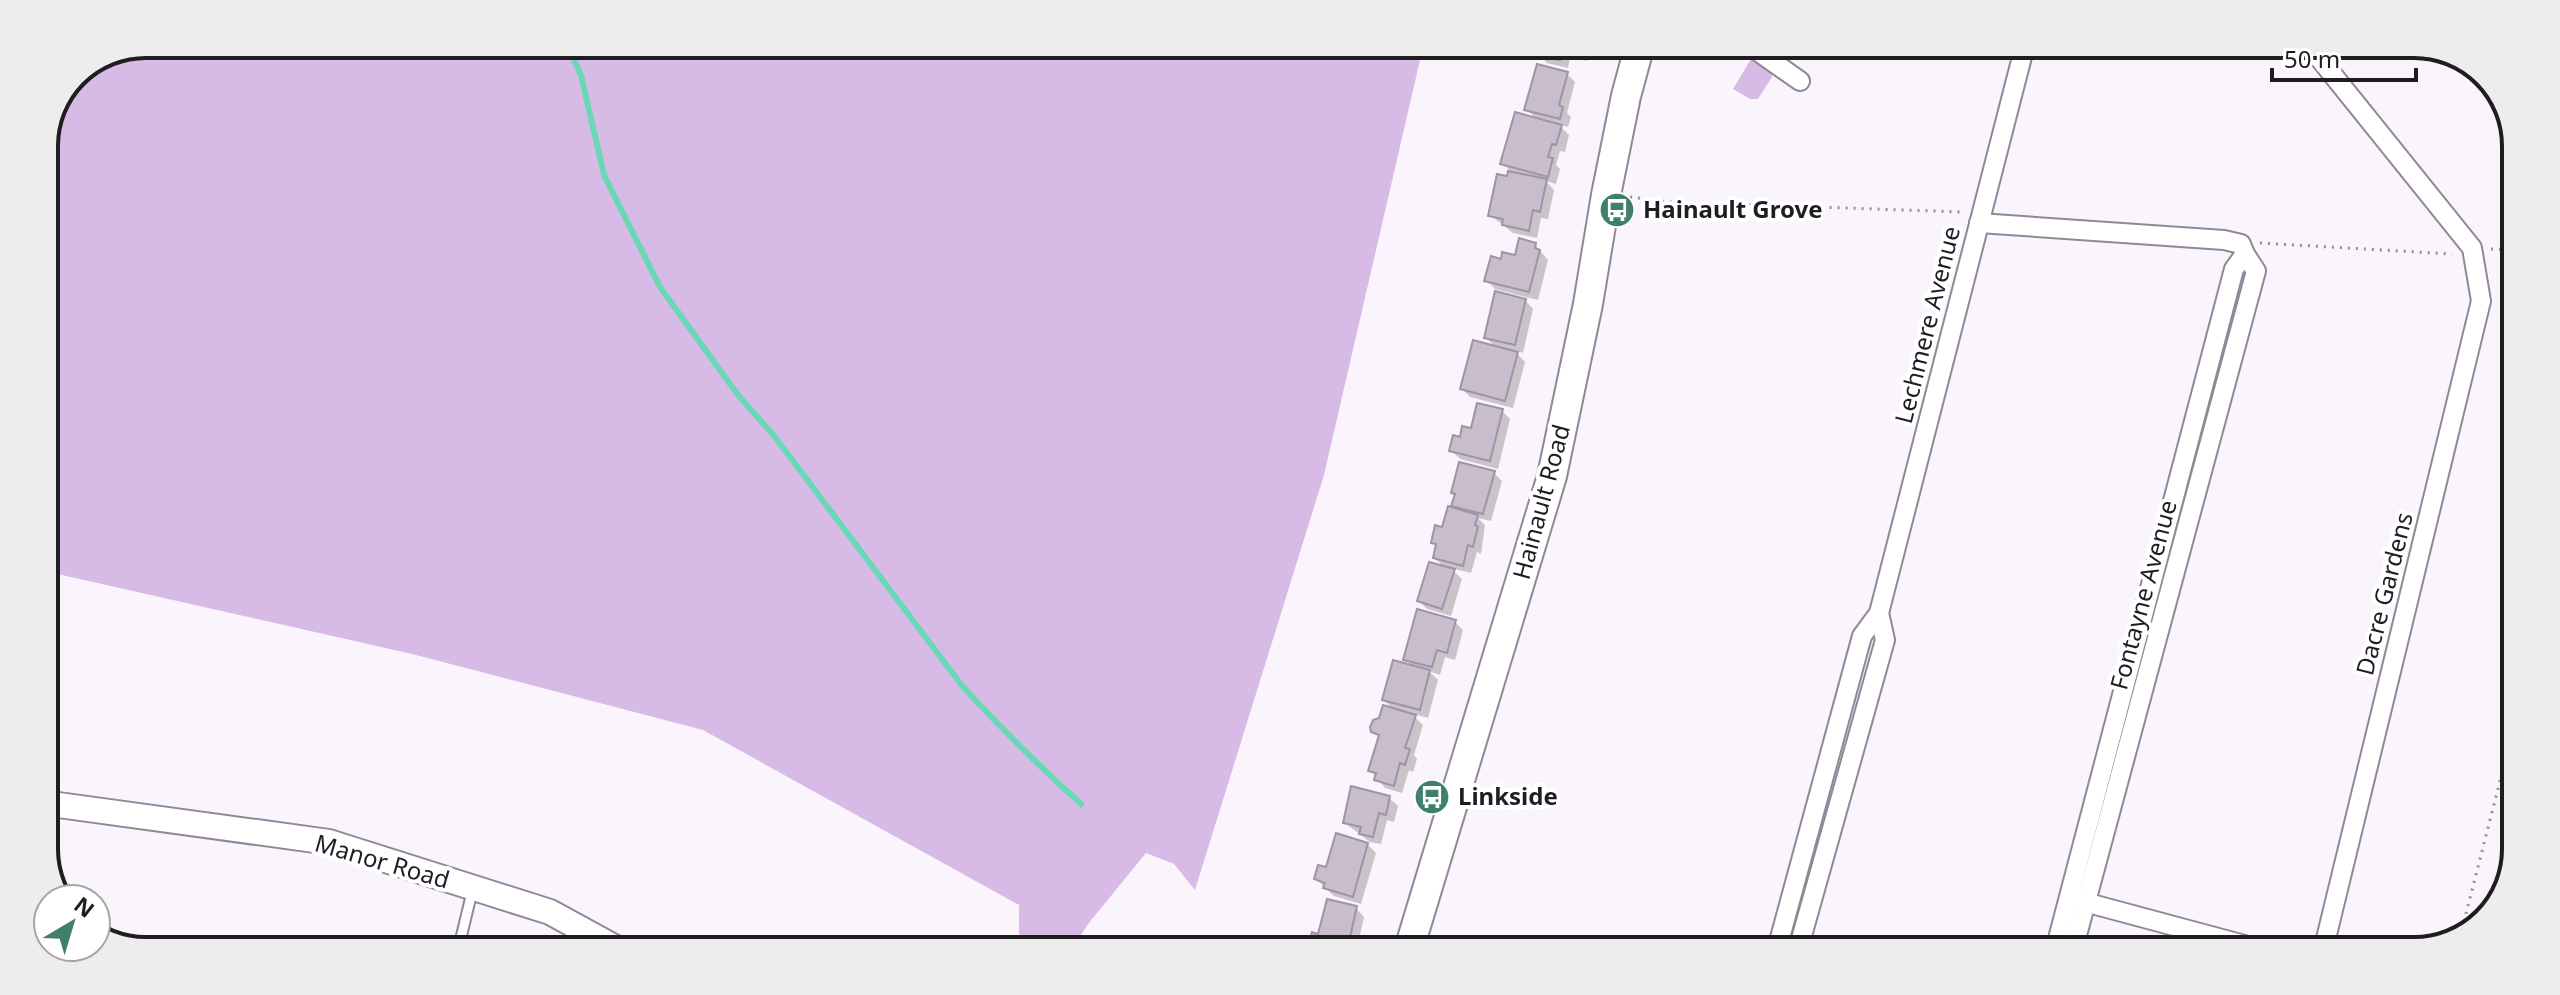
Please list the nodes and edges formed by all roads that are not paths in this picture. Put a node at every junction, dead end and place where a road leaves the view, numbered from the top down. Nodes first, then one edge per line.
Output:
1 (1637, 58) edge
2 (1767, 58) edge
3 (2022, 58) edge
4 (2319, 58) edge
5 (1800, 81) dead end
6 (1981, 218) junction
7 (2240, 256) junction
8 (2161, 586) junction
9 (1879, 613) junction
10 (58, 805) edge
11 (1810, 830) junction
12 (1831, 834) junction
13 (473, 888) junction
14 (2078, 900) junction
15 (461, 937) edge
16 (596, 937) edge
17 (1413, 937) edge
18 (1780, 937) edge
19 (1802, 937) edge
20 (2061, 937) edge
21 (2074, 937) edge
22 (2215, 937) edge
23 (2326, 937) edge

1 - 17 main road, Hainault Road
2 - 5 street
3 - 6 street, Lechmere Avenue
4 - 23 street, Dacre Gardens
6 - 7 street
6 - 9 street, Lechmere Avenue
7 - 8 street, Fontayne Avenue
7 - 8 street, Fontayne Avenue
8 - 14 street, Fontayne Avenue
9 - 11 street, Lechmere Avenue
9 - 12 street, Lechmere Avenue
10 - 13 main road, Manor Road
11 - 12 street
11 - 18 street, Lechmere Avenue
12 - 19 street, Lechmere Avenue
13 - 15 lane
13 - 16 main road, Manor Road
14 - 20 street, Fontayne Avenue
14 - 21 street, Fontayne Avenue
14 - 22 street

